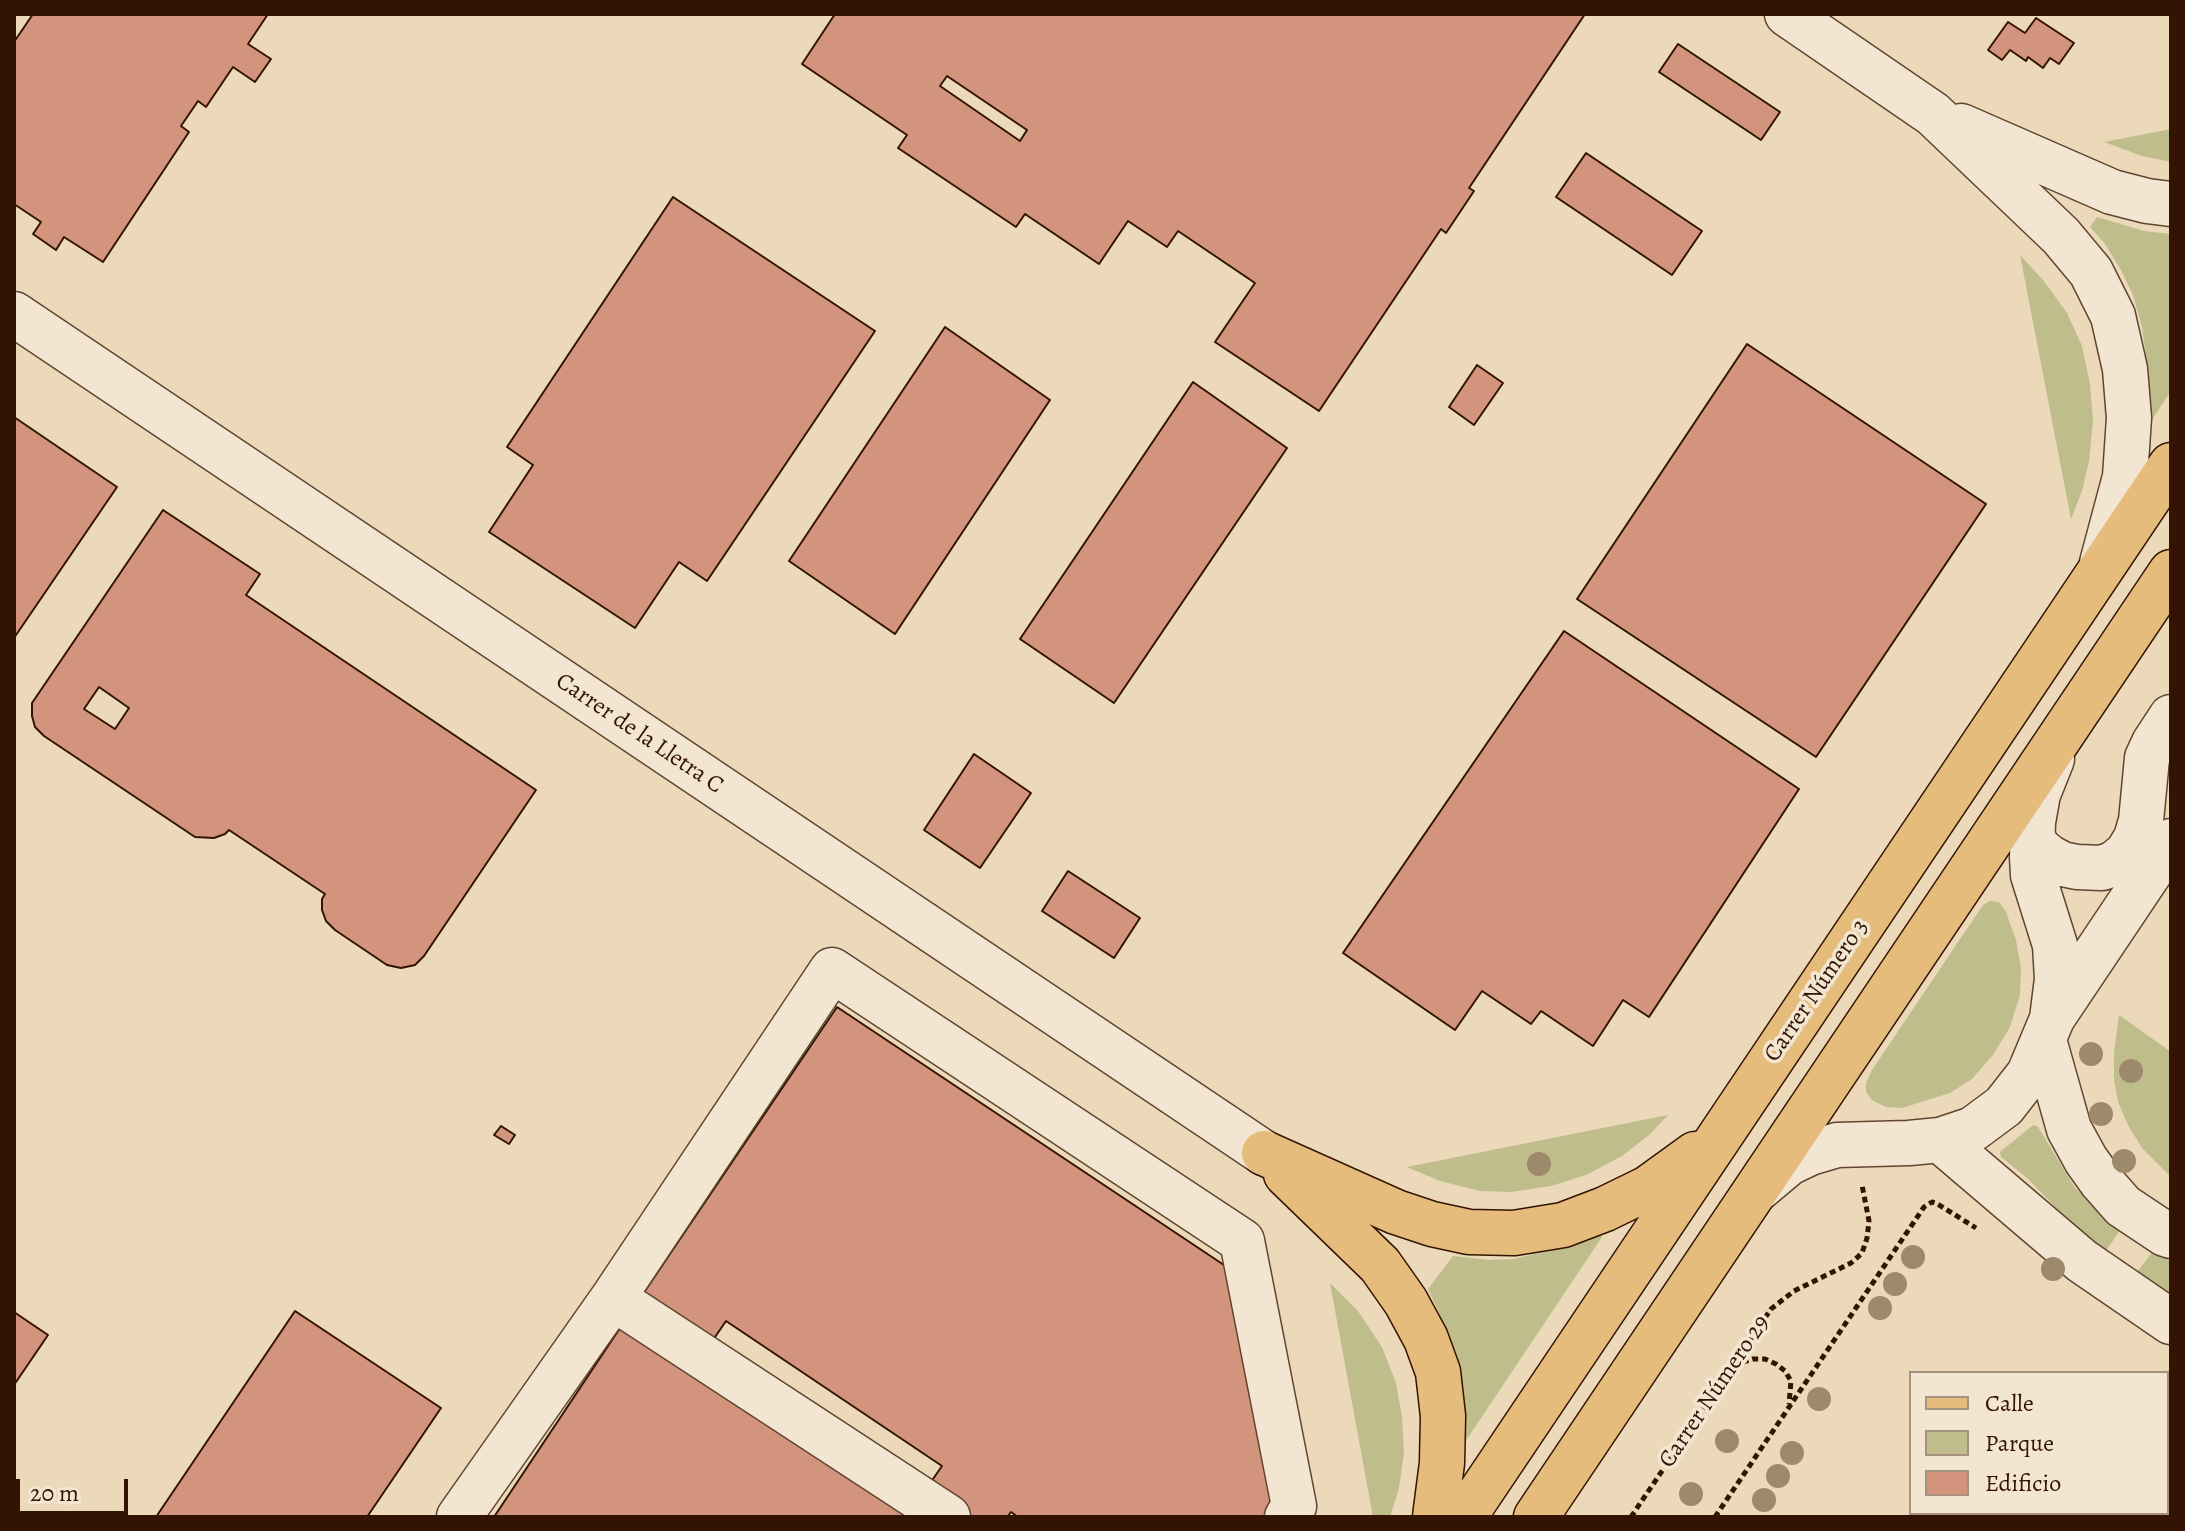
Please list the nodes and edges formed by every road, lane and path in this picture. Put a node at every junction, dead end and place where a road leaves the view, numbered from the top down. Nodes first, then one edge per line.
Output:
1 (1787, 14) edge
2 (1933, 114) junction
3 (2171, 204) edge
4 (14, 314) edge
5 (2171, 465) edge
6 (2171, 572) edge
7 (2099, 573) junction
8 (2171, 717) edge
9 (2063, 733) junction
10 (2032, 837) junction
11 (2171, 841) edge
12 (2048, 1030) junction
13 (1722, 1133) junction
14 (1940, 1140) junction
15 (1264, 1153) junction
16 (1860, 1181) dead end
17 (1753, 1193) junction
18 (1967, 1223) dead end
19 (2171, 1236) edge
20 (613, 1298) junction
21 (2171, 1322) edge
22 (1729, 1371) junction
23 (1788, 1408) junction
24 (459, 1517) edge
25 (948, 1517) edge
26 (1287, 1517) edge
27 (1435, 1517) edge
28 (1464, 1517) edge
29 (1536, 1517) edge
30 (1631, 1517) edge
31 (1715, 1517) edge

1 - 2 street
2 - 3 street
2 - 7 street
4 - 15 street, Carrer de la Lletra C
5 - 7 main road, Carrer Número 3
6 - 9 main road
7 - 13 main road, Carrer Número 3
8 - 10 street
9 - 10 street
9 - 17 main road
10 - 12 street
11 - 12 street
12 - 14 street
12 - 19 street
13 - 15 main road
13 - 28 main road, Carrer Número 3
14 - 17 street
14 - 21 street
15 - 27 main road
16 - 22 path, Carrer Número 29
17 - 29 main road
18 - 23 path
20 - 24 street
20 - 25 street
20 - 26 street
22 - 23 path
22 - 30 path, Carrer Número 29
23 - 31 path

